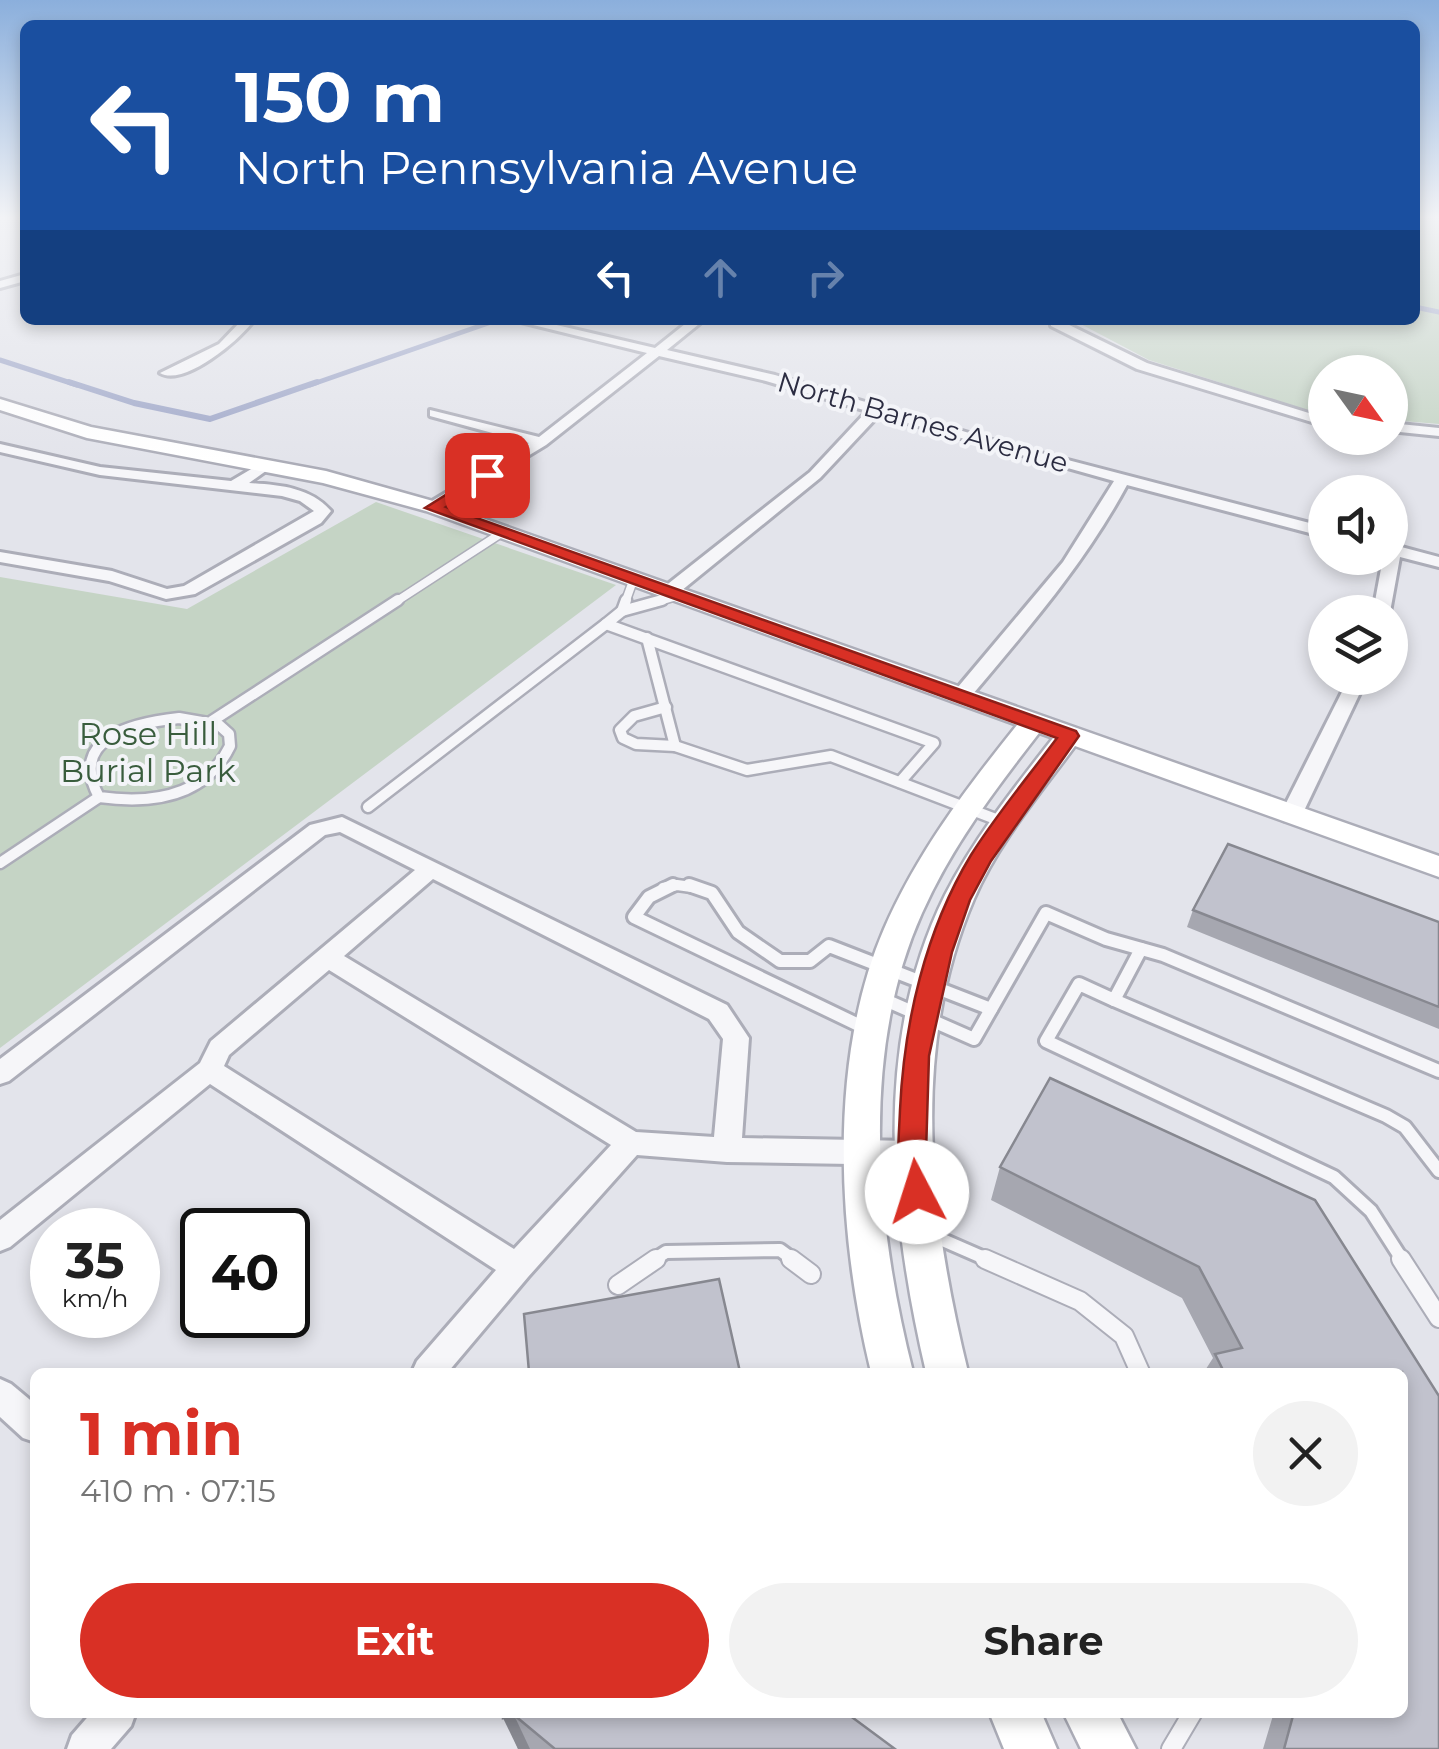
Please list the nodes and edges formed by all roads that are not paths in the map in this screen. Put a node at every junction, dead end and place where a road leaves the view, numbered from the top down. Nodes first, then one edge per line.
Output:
1 (246, 325) edge
2 (540, 325) edge
3 (692, 325) edge
4 (1059, 325) edge
5 (658, 353) junction
6 (167, 373) dead end
7 (2, 406) edge
8 (876, 410) junction
9 (435, 413) dead end
10 (1308, 417) edge
11 (1408, 429) edge
12 (1439, 432) edge
13 (542, 442) junction
14 (0, 448) edge
15 (265, 465) junction
16 (1123, 479) junction
17 (234, 486) junction
18 (433, 508) junction
19 (1308, 528) edge
20 (503, 532) junction
21 (1408, 554) edge
22 (0, 558) edge
23 (1439, 562) edge
24 (634, 578) junction
25 (675, 593) junction
26 (622, 612) junction
27 (606, 624) junction
28 (647, 638) junction
29 (1350, 695) edge
30 (960, 698) junction
31 (666, 707) junction
32 (212, 721) junction
33 (1033, 723) junction
34 (1069, 736) junction
35 (675, 746) junction
36 (900, 782) junction
37 (98, 797) junction
38 (368, 807) dead end
39 (968, 809) junction
40 (1291, 815) junction
41 (1006, 823) junction
42 (0, 863) edge
43 (1439, 867) edge
44 (431, 869) junction
45 (1142, 949) junction
46 (327, 957) junction
47 (883, 983) junction
48 (1114, 1000) junction
49 (928, 1002) junction
50 (991, 1009) junction
51 (872, 1032) junction
52 (209, 1070) junction
53 (1439, 1072) edge
54 (0, 1073) edge
55 (631, 1142) junction
56 (727, 1150) junction
57 (864, 1151) junction
58 (912, 1153) junction
59 (1439, 1171) edge
60 (922, 1231) junction
61 (0, 1238) edge
62 (517, 1267) junction
63 (811, 1274) dead end
64 (618, 1286) dead end
65 (1439, 1318) edge
66 (431, 1368) edge
67 (891, 1368) edge
68 (946, 1368) edge
69 (1138, 1368) edge
70 (0, 1395) edge
71 (30, 1422) edge
72 (112, 1718) edge
73 (1017, 1718) edge
74 (1092, 1718) edge
75 (1189, 1718) edge
76 (86, 1749) edge
77 (1031, 1749) edge
78 (1110, 1749) edge
79 (1171, 1749) edge

1 - 6 street
2 - 5 street, North Barnes Avenue
3 - 5 street
4 - 10 street
5 - 8 street, North Barnes Avenue
5 - 13 street
7 - 15 main road
8 - 16 street, North Barnes Avenue
8 - 25 street
9 - 13 street
11 - 12 street
13 - 18 street
14 - 17 street
15 - 17 street
15 - 18 main road
16 - 19 street, North Barnes Avenue
16 - 30 street
17 - 22 street
18 - 20 main road
20 - 24 main road
20 - 32 lane
21 - 23 street
24 - 25 main road
24 - 26 lane
25 - 26 lane
25 - 30 main road
26 - 27 lane
27 - 28 lane
27 - 38 lane
28 - 31 lane
28 - 36 lane
29 - 40 street
30 - 33 main road
31 - 35 lane
31 - 35 lane
32 - 37 lane
32 - 37 lane
33 - 34 main road
33 - 39 main road
34 - 40 main road
34 - 41 main road
35 - 36 lane
36 - 39 lane
37 - 42 lane
39 - 41 lane
39 - 47 main road
40 - 43 main road
41 - 49 main road
44 - 46 street
44 - 54 street
44 - 56 street
45 - 48 lane
45 - 50 lane
45 - 53 lane
46 - 52 street
46 - 55 street
47 - 49 lane
47 - 49 lane
47 - 51 main road
47 - 51 lane
48 - 59 lane
48 - 65 lane
49 - 50 lane
49 - 50 lane
49 - 58 main road
51 - 57 main road
52 - 61 street
52 - 62 street
55 - 56 street
55 - 62 street
56 - 57 street
57 - 58 street
57 - 67 main road
58 - 60 main road
60 - 68 main road
60 - 69 lane
62 - 66 street
63 - 64 lane
70 - 71 street
72 - 76 street
73 - 77 main road
74 - 78 main road
75 - 79 lane

